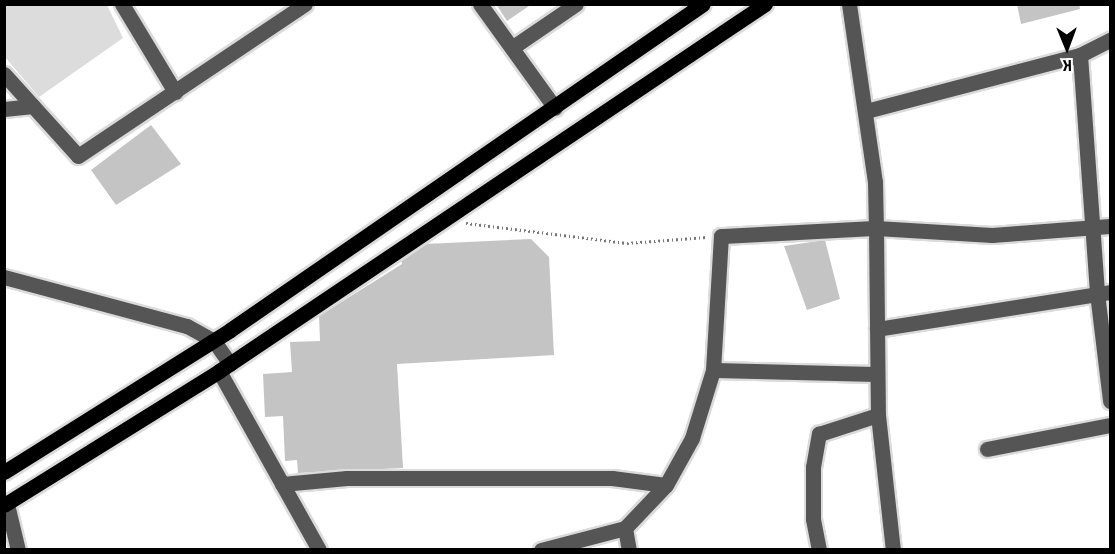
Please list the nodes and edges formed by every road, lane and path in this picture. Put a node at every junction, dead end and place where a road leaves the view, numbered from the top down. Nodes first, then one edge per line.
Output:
1 (122, 4) edge
2 (305, 4) edge
3 (480, 4) edge
4 (576, 4) edge
5 (703, 4) edge
6 (765, 4) edge
7 (849, 4) edge
8 (1110, 40) edge
9 (513, 47) junction
10 (1080, 55) junction
11 (4, 74) edge
12 (175, 92) junction
13 (33, 106) junction
14 (555, 108) junction
15 (4, 109) edge
16 (866, 111) junction
17 (442, 220) junction
18 (1110, 226) edge
19 (876, 228) junction
20 (1092, 228) junction
21 (721, 236) junction
22 (4, 277) edge
23 (1104, 292) edge
24 (877, 329) junction
25 (214, 341) junction
26 (225, 367) junction
27 (713, 370) junction
28 (877, 374) junction
29 (1110, 401) edge
30 (878, 416) junction
31 (1110, 425) edge
32 (987, 449) dead end
33 (4, 472) edge
34 (282, 483) junction
35 (666, 485) junction
36 (6, 504) edge
37 (625, 528) junction
38 (18, 549) edge
39 (319, 549) edge
40 (541, 549) edge
41 (629, 549) edge
42 (819, 549) edge
43 (893, 549) edge

1 - 12 street
2 - 12 street
3 - 9 street
4 - 9 street
5 - 14 main road
6 - 17 main road
7 - 16 street
8 - 10 street
9 - 14 street
10 - 16 street
10 - 20 street
11 - 13 street
12 - 13 street
13 - 15 street
14 - 25 main road
16 - 19 street
17 - 21 path
17 - 26 main road
18 - 20 street
19 - 20 street
19 - 21 street
19 - 24 street
20 - 23 street
21 - 27 street
22 - 25 street
23 - 24 street
23 - 29 street
24 - 28 street
25 - 26 street
25 - 33 main road
26 - 34 street
26 - 36 main road
27 - 28 street
27 - 35 street
28 - 30 street
30 - 42 street
30 - 43 street
31 - 32 street
34 - 35 street
34 - 39 street
35 - 37 street
36 - 38 street
37 - 40 street
37 - 41 street

